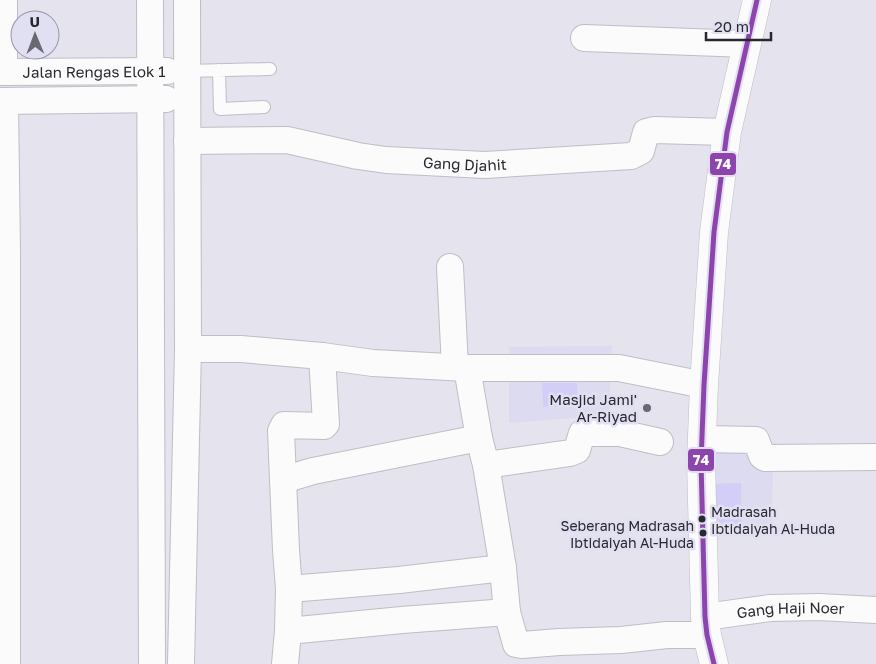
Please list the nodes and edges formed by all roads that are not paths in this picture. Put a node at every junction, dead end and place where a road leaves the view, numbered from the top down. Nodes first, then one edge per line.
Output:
1 (4, 0) edge
2 (150, 0) edge
3 (187, 0) edge
4 (756, 0) edge
5 (584, 38) dead end
6 (747, 44) junction
7 (270, 69) dead end
8 (187, 70) junction
9 (219, 70) junction
10 (150, 71) junction
11 (2, 72) edge
12 (150, 99) junction
13 (187, 99) junction
14 (2, 101) edge
15 (264, 107) dead end
16 (727, 132) junction
17 (187, 141) junction
18 (4, 252) edge
19 (450, 267) dead end
20 (188, 349) junction
21 (3, 351) edge
22 (322, 356) junction
23 (461, 368) junction
24 (704, 385) junction
25 (479, 438) junction
26 (702, 439) junction
27 (660, 442) dead end
28 (876, 457) edge
29 (486, 465) junction
30 (4, 477) edge
31 (283, 480) junction
32 (503, 568) junction
33 (399, 580) junction
34 (289, 589) junction
35 (3, 605) edge
36 (876, 610) edge
37 (507, 612) junction
38 (402, 620) junction
39 (706, 626) junction
40 (288, 632) junction
41 (560, 653) edge
42 (7, 664) edge
43 (152, 664) edge
44 (181, 664) edge
45 (285, 664) edge
46 (714, 664) edge

1 - 11 street
2 - 10 street
3 - 8 street
4 - 6 street
5 - 6 street
6 - 16 street
7 - 9 lane
8 - 9 lane
8 - 10 street, Jalan Rengas Elok 1
8 - 13 street
9 - 15 lane
10 - 11 street, Jalan Rengas Elok 1
10 - 12 street
12 - 13 street, Jalan Rengas Elok 1
12 - 14 street, Jalan Rengas Elok 1
12 - 43 street
13 - 17 street
14 - 18 street
16 - 17 street, Gang Djahit
16 - 24 street
17 - 20 street
18 - 21 street
19 - 23 street
20 - 22 street
20 - 44 street
21 - 30 street
22 - 23 street
22 - 31 street
23 - 24 street
23 - 25 street
24 - 26 street
25 - 29 street
25 - 31 street
26 - 28 street
26 - 39 street
27 - 29 street
29 - 32 street
30 - 35 street
31 - 34 street
32 - 33 street
32 - 37 street
33 - 34 street
33 - 38 street
34 - 40 street
35 - 42 street
36 - 39 street, Gang Haji Noer
37 - 38 street
37 - 41 street, Gang Haji Noer
38 - 40 street
39 - 41 street, Gang Haji Noer
39 - 46 street
40 - 45 street

